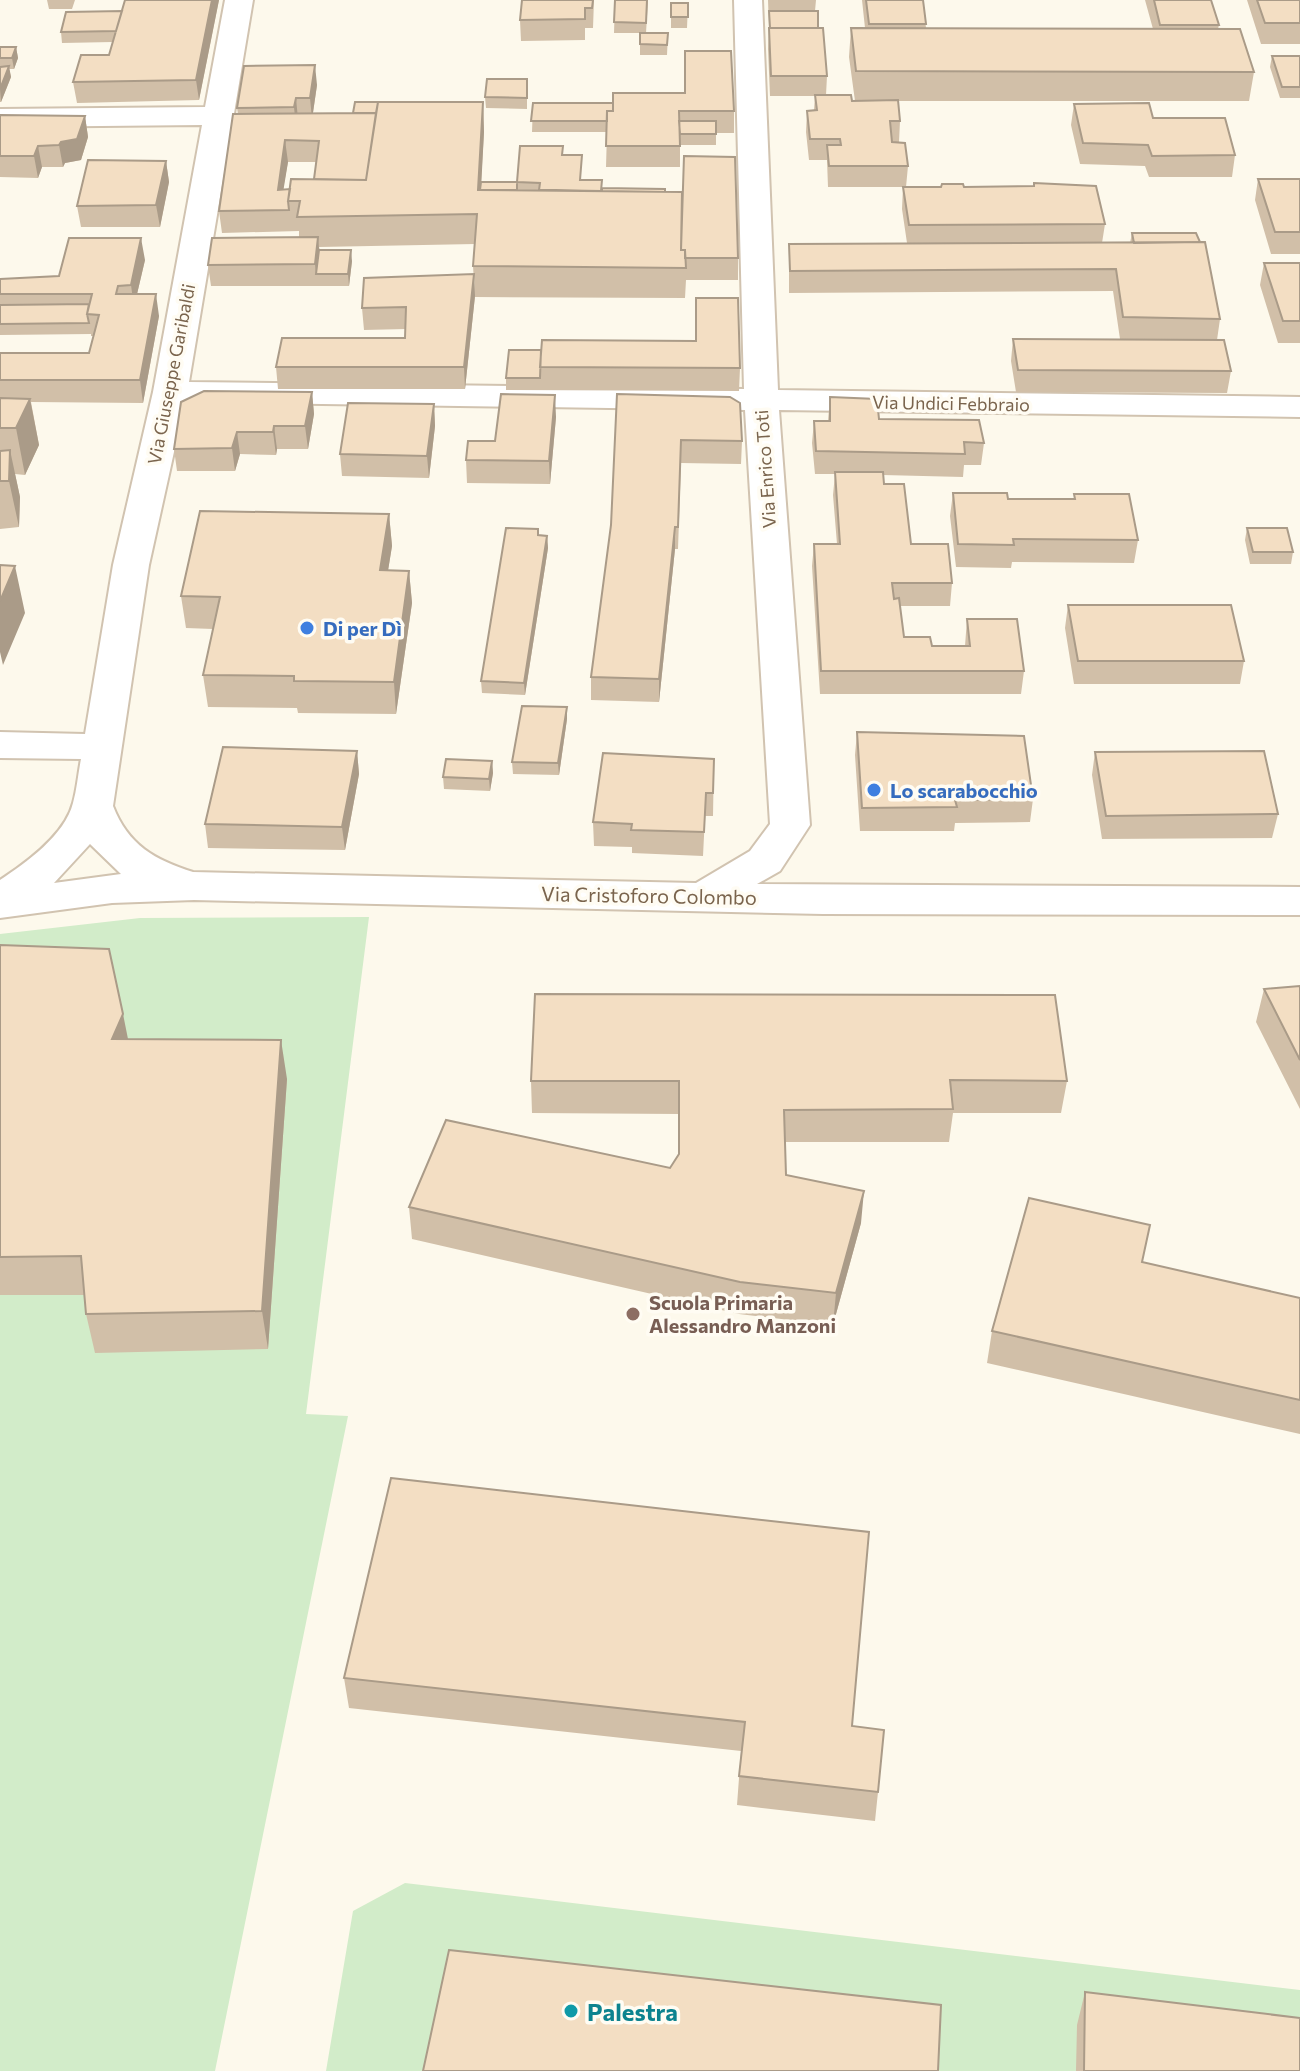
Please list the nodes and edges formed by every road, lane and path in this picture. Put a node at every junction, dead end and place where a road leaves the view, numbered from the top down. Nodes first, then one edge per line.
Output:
1 (239, 0) edge
2 (748, 0) edge
3 (219, 116) junction
4 (0, 118) edge
5 (170, 392) junction
6 (761, 401) junction
7 (1300, 407) edge
8 (0, 745) edge
9 (101, 747) junction
10 (93, 806) junction
11 (194, 886) junction
12 (706, 896) junction
13 (0, 898) edge
14 (1300, 901) edge
15 (0, 904) edge

1 - 3 street, Via Giuseppe Garibaldi
2 - 6 street, Via Enrico Toti
3 - 4 street
3 - 5 street, Via Giuseppe Garibaldi
5 - 6 street, Via Undici Febbraio
5 - 9 street, Via Giuseppe Garibaldi
6 - 7 street, Via Undici Febbraio
6 - 12 street, Via Enrico Toti
8 - 9 street
9 - 10 street, Via Giuseppe Garibaldi
10 - 11 street
10 - 13 street, Via Giuseppe Garibaldi
11 - 12 street, Via Cristoforo Colombo
11 - 15 street, Via Cristoforo Colombo
12 - 14 street, Via Cristoforo Colombo

